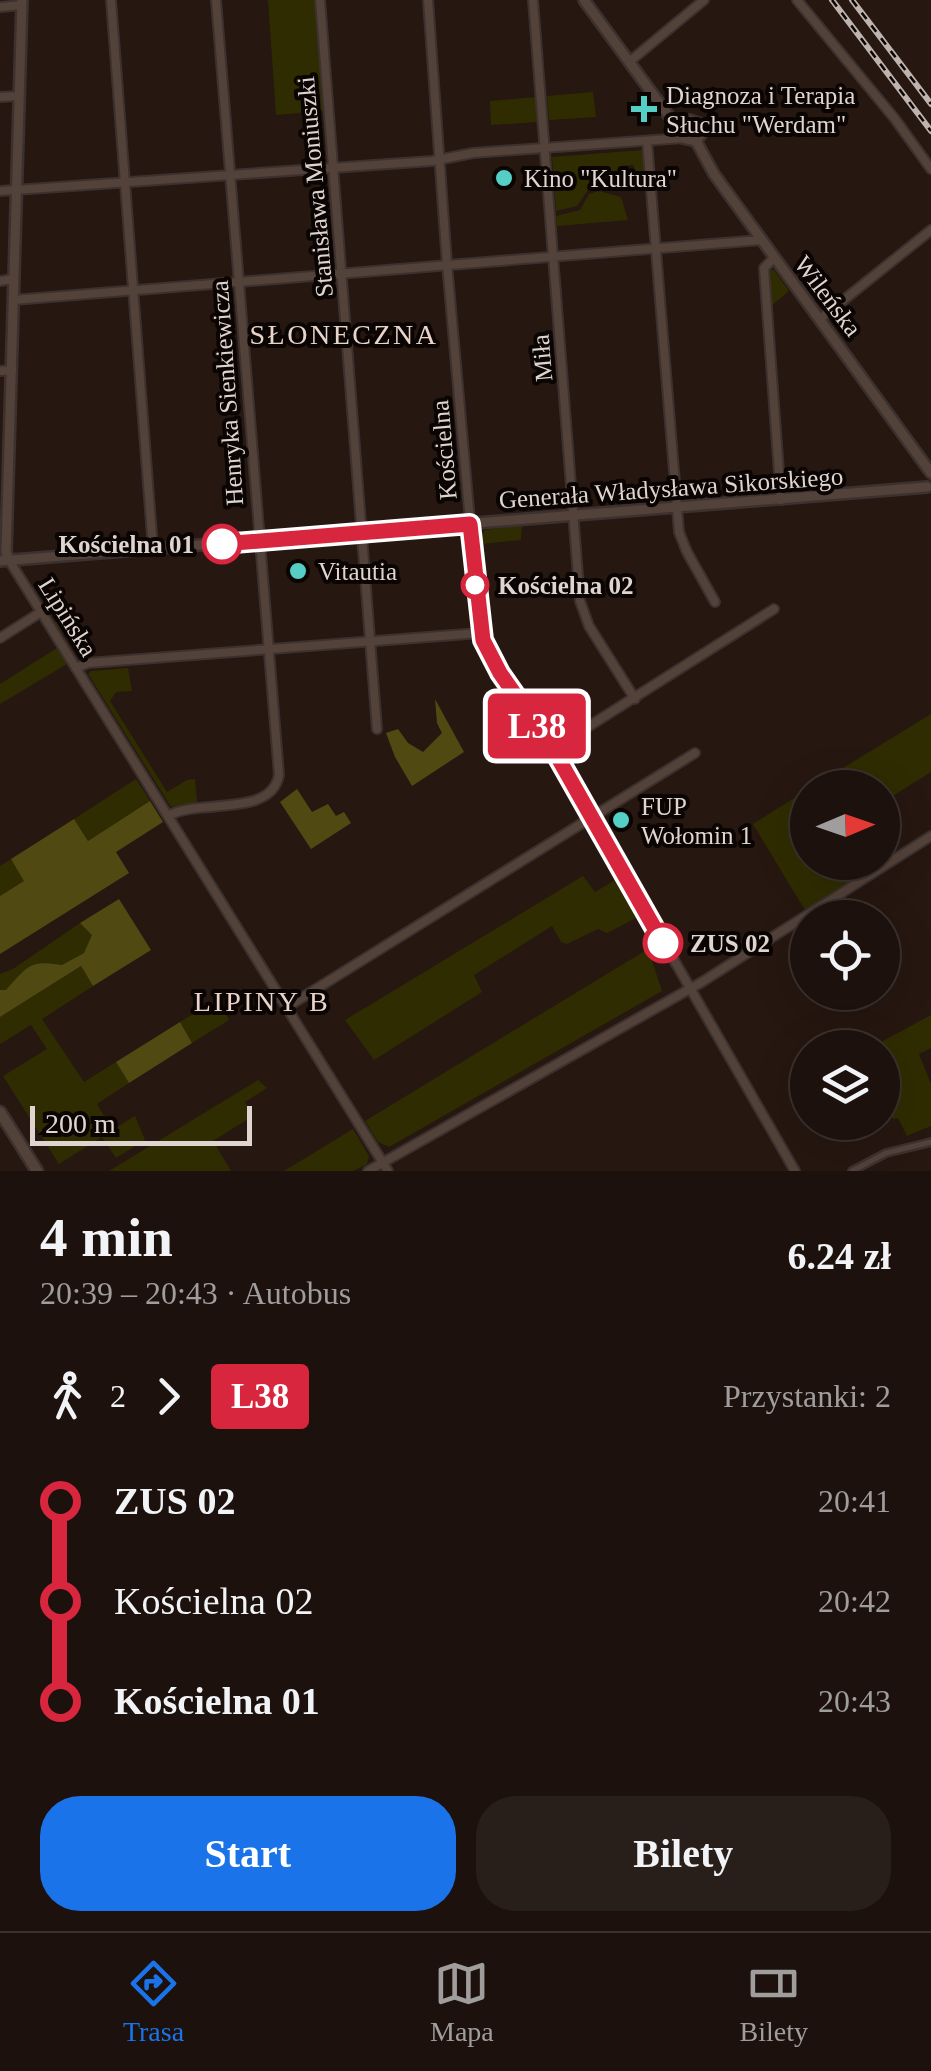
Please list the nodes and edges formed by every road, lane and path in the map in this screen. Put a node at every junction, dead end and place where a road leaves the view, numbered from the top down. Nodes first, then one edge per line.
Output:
1 (111, 0) edge
2 (216, 0) edge
3 (320, 0) edge
4 (428, 0) edge
5 (533, 0) edge
6 (584, 0) edge
7 (704, 0) edge
8 (797, 0) edge
9 (22, 3) edge
10 (0, 8) edge
11 (629, 62) junction
12 (19, 96) junction
13 (0, 98) edge
14 (683, 124) junction
15 (683, 138) junction
16 (646, 142) junction
17 (696, 142) junction
18 (545, 148) junction
19 (439, 158) junction
20 (334, 167) junction
21 (931, 169) edge
22 (230, 175) junction
23 (125, 183) junction
24 (16, 190) junction
25 (0, 191) edge
26 (931, 230) edge
27 (761, 240) junction
28 (656, 248) junction
29 (554, 256) junction
30 (774, 258) junction
31 (447, 264) junction
32 (342, 273) junction
33 (0, 280) edge
34 (14, 280) junction
35 (238, 280) junction
36 (133, 290) junction
37 (13, 300) junction
38 (820, 320) junction
39 (6, 370) edge
40 (4, 462) edge
41 (924, 463) junction
42 (930, 480) edge
43 (908, 488) junction
44 (931, 498) edge
45 (782, 500) junction
46 (678, 508) junction
47 (575, 516) junction
48 (470, 524) junction
49 (364, 533) junction
50 (258, 542) junction
51 (153, 549) junction
52 (5, 560) edge
53 (715, 602) dead end
54 (774, 609) dead end
55 (42, 612) junction
56 (480, 633) junction
57 (0, 638) edge
58 (372, 642) junction
59 (267, 648) junction
60 (76, 668) junction
61 (635, 699) junction
62 (377, 729) dead end
63 (553, 749) junction
64 (695, 754) dead end
65 (168, 816) junction
66 (592, 817) junction
67 (931, 836) edge
68 (690, 989) junction
69 (287, 1007) junction
70 (0, 1112) edge
71 (931, 1142) edge
72 (385, 1167) edge
73 (792, 1170) edge
74 (37, 1171) edge
75 (368, 1171) edge
76 (852, 1171) edge

1 - 23 street
2 - 22 street, Henryka Sienkiewicza
3 - 20 street, Stanisława Moniuszki
4 - 19 street, Kościelna
5 - 18 street, Miła
6 - 11 street
7 - 11 street
8 - 21 street
9 - 10 street
9 - 12 street, Lipińska
11 - 14 street
12 - 13 street
12 - 24 street, Lipińska
14 - 15 street
14 - 17 street
15 - 16 street
15 - 17 street
16 - 18 street
16 - 28 street
17 - 27 street, Wileńska
18 - 19 street
18 - 29 street, Miła
19 - 20 street
19 - 31 street, Kościelna
20 - 22 street
20 - 32 street, Stanisława Moniuszki
22 - 23 street
22 - 35 street, Henryka Sienkiewicza
23 - 24 street
23 - 36 street
24 - 25 street
24 - 34 street, Lipińska
26 - 38 street
27 - 28 street
27 - 30 street, Wileńska
28 - 29 street
28 - 46 street
29 - 31 street
29 - 47 street, Miła
30 - 38 street, Wileńska
30 - 45 street
31 - 32 street
31 - 48 street, Kościelna
32 - 35 street
32 - 49 street, Stanisława Moniuszki
33 - 34 street
34 - 37 street, Lipińska
35 - 36 street
35 - 50 street, Henryka Sienkiewicza
36 - 37 street
36 - 51 street
37 - 39 street, Lipińska
38 - 41 street, Wileńska
39 - 40 street, Lipińska
40 - 52 street, Lipińska
41 - 42 street, Wileńska
41 - 43 street
42 - 43 street, Generała Władysława Sikorskiego
42 - 44 street, Wileńska
43 - 45 street, Generała Władysława Sikorskiego
45 - 46 street, Generała Władysława Sikorskiego
46 - 47 street, Generała Władysława Sikorskiego
46 - 53 street
47 - 48 street, Generała Władysława Sikorskiego
47 - 61 street, Miła
48 - 49 street, Generała Władysława Sikorskiego
48 - 56 street, Kościelna
49 - 50 street, Generała Władysława Sikorskiego
49 - 58 street, Stanisława Moniuszki
50 - 51 street, Generała Władysława Sikorskiego
50 - 59 street, Henryka Sienkiewicza
51 - 52 street, Generała Władysława Sikorskiego
52 - 55 street, Lipińska
54 - 61 street
55 - 57 street
55 - 60 street, Lipińska
56 - 58 street
56 - 63 street, Kościelna
58 - 59 street
58 - 62 street, Stanisława Moniuszki
59 - 60 street
59 - 65 street, Henryka Sienkiewicza
60 - 65 street, Lipińska
61 - 63 street
63 - 66 street, Kościelna
64 - 66 street
65 - 69 street, Lipińska
66 - 68 street, Kościelna
66 - 69 street
67 - 68 street
68 - 72 street
68 - 73 street, Kościelna
69 - 72 street, Lipińska
70 - 74 main road
71 - 76 street
72 - 75 street

